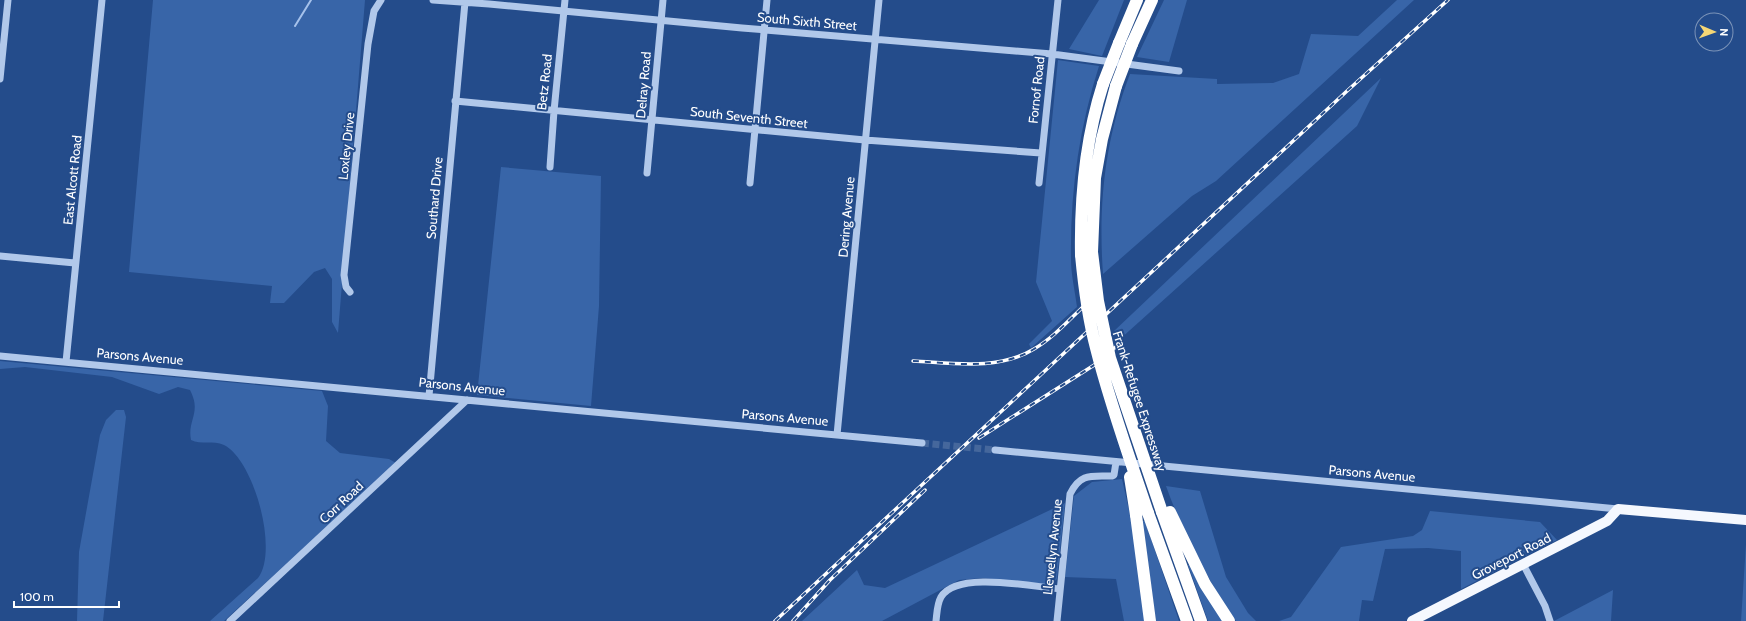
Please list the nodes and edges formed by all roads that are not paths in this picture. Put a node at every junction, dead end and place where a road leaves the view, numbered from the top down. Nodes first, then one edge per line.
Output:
1 (8, 0) edge
2 (102, 0) edge
3 (433, 0) edge
4 (564, 0) edge
5 (663, 0) edge
6 (767, 0) edge
7 (879, 0) edge
8 (1058, 0) edge
9 (1137, 0) edge
10 (1152, 0) edge
11 (379, 1) edge
12 (465, 2) junction
13 (564, 10) junction
14 (662, 20) junction
15 (764, 30) junction
16 (875, 39) junction
17 (1052, 54) junction
18 (1179, 71) dead end
19 (0, 79) edge
20 (455, 101) junction
21 (554, 111) junction
22 (652, 120) junction
23 (755, 130) junction
24 (866, 140) junction
25 (1042, 153) junction
26 (550, 167) dead end
27 (647, 173) dead end
28 (750, 182) dead end
29 (1039, 182) dead end
30 (1087, 254) junction
31 (0, 256) edge
32 (75, 263) junction
33 (350, 292) dead end
34 (0, 356) edge
35 (66, 362) junction
36 (429, 396) junction
37 (467, 400) junction
38 (837, 435) junction
39 (922, 443) tunnel mouth
40 (996, 450) tunnel mouth
41 (1116, 462) junction
42 (1618, 509) junction
43 (1166, 512) junction
44 (1142, 514) junction
45 (1746, 520) edge
46 (1523, 564) junction
47 (1060, 590) junction
48 (1427, 617) edge
49 (230, 621) edge
50 (936, 621) edge
51 (1057, 621) edge
52 (1150, 621) edge
53 (1187, 621) edge
54 (1201, 621) edge
55 (1229, 621) edge
56 (1412, 621) edge
57 (1550, 621) edge

1 - 19 street
2 - 32 street, East Alcott Road
3 - 12 street, South Sixth Street
4 - 13 street, Betz Road
5 - 14 street, Delray Road
6 - 15 street
7 - 16 street, Dering Avenue
8 - 17 street, Fornof Road
9 - 30 highway, Frank-Refugee Expressway, bridge
10 - 30 highway, Frank-Refugee Expressway, bridge
11 - 33 street, Loxley Drive
12 - 13 street, South Sixth Street
12 - 20 street, Southard Drive
13 - 14 street, South Sixth Street
13 - 21 street, Betz Road
14 - 15 street, South Sixth Street
14 - 22 street, Delray Road
15 - 16 street, South Sixth Street
15 - 23 street
16 - 17 street, South Sixth Street
16 - 24 street, Dering Avenue
17 - 18 street, South Sixth Street
17 - 25 street, Fornof Road
20 - 21 street, South Seventh Street
20 - 36 street, Southard Drive
21 - 22 street, South Seventh Street
21 - 26 street, Betz Road
22 - 23 street, South Seventh Street
22 - 27 street, Delray Road
23 - 24 street, South Seventh Street
23 - 28 street
24 - 25 street, South Seventh Street
24 - 38 street, Dering Avenue
25 - 29 street, Fornof Road
30 - 43 highway, Frank-Refugee Expressway, bridge
30 - 44 highway, Frank-Refugee Expressway, bridge
31 - 32 street
32 - 35 street, East Alcott Road
34 - 35 street, Parsons Avenue
35 - 36 street, Parsons Avenue
36 - 37 street, Parsons Avenue
37 - 38 street, Parsons Avenue
37 - 49 street, Corr Road
38 - 39 street, Parsons Avenue
40 - 41 street, Parsons Avenue
41 - 42 street, Parsons Avenue
41 - 47 street, Llewellyn Avenue
42 - 45 main road, Parsons Avenue
42 - 46 main road, Groveport Road
43 - 54 highway, Frank-Refugee Expressway
43 - 55 highway
44 - 52 highway
44 - 53 highway, Frank-Refugee Expressway
46 - 48 main road, Groveport Road
46 - 57 street
47 - 50 street
47 - 51 street, Llewellyn Avenue
48 - 56 main road, Groveport Road

